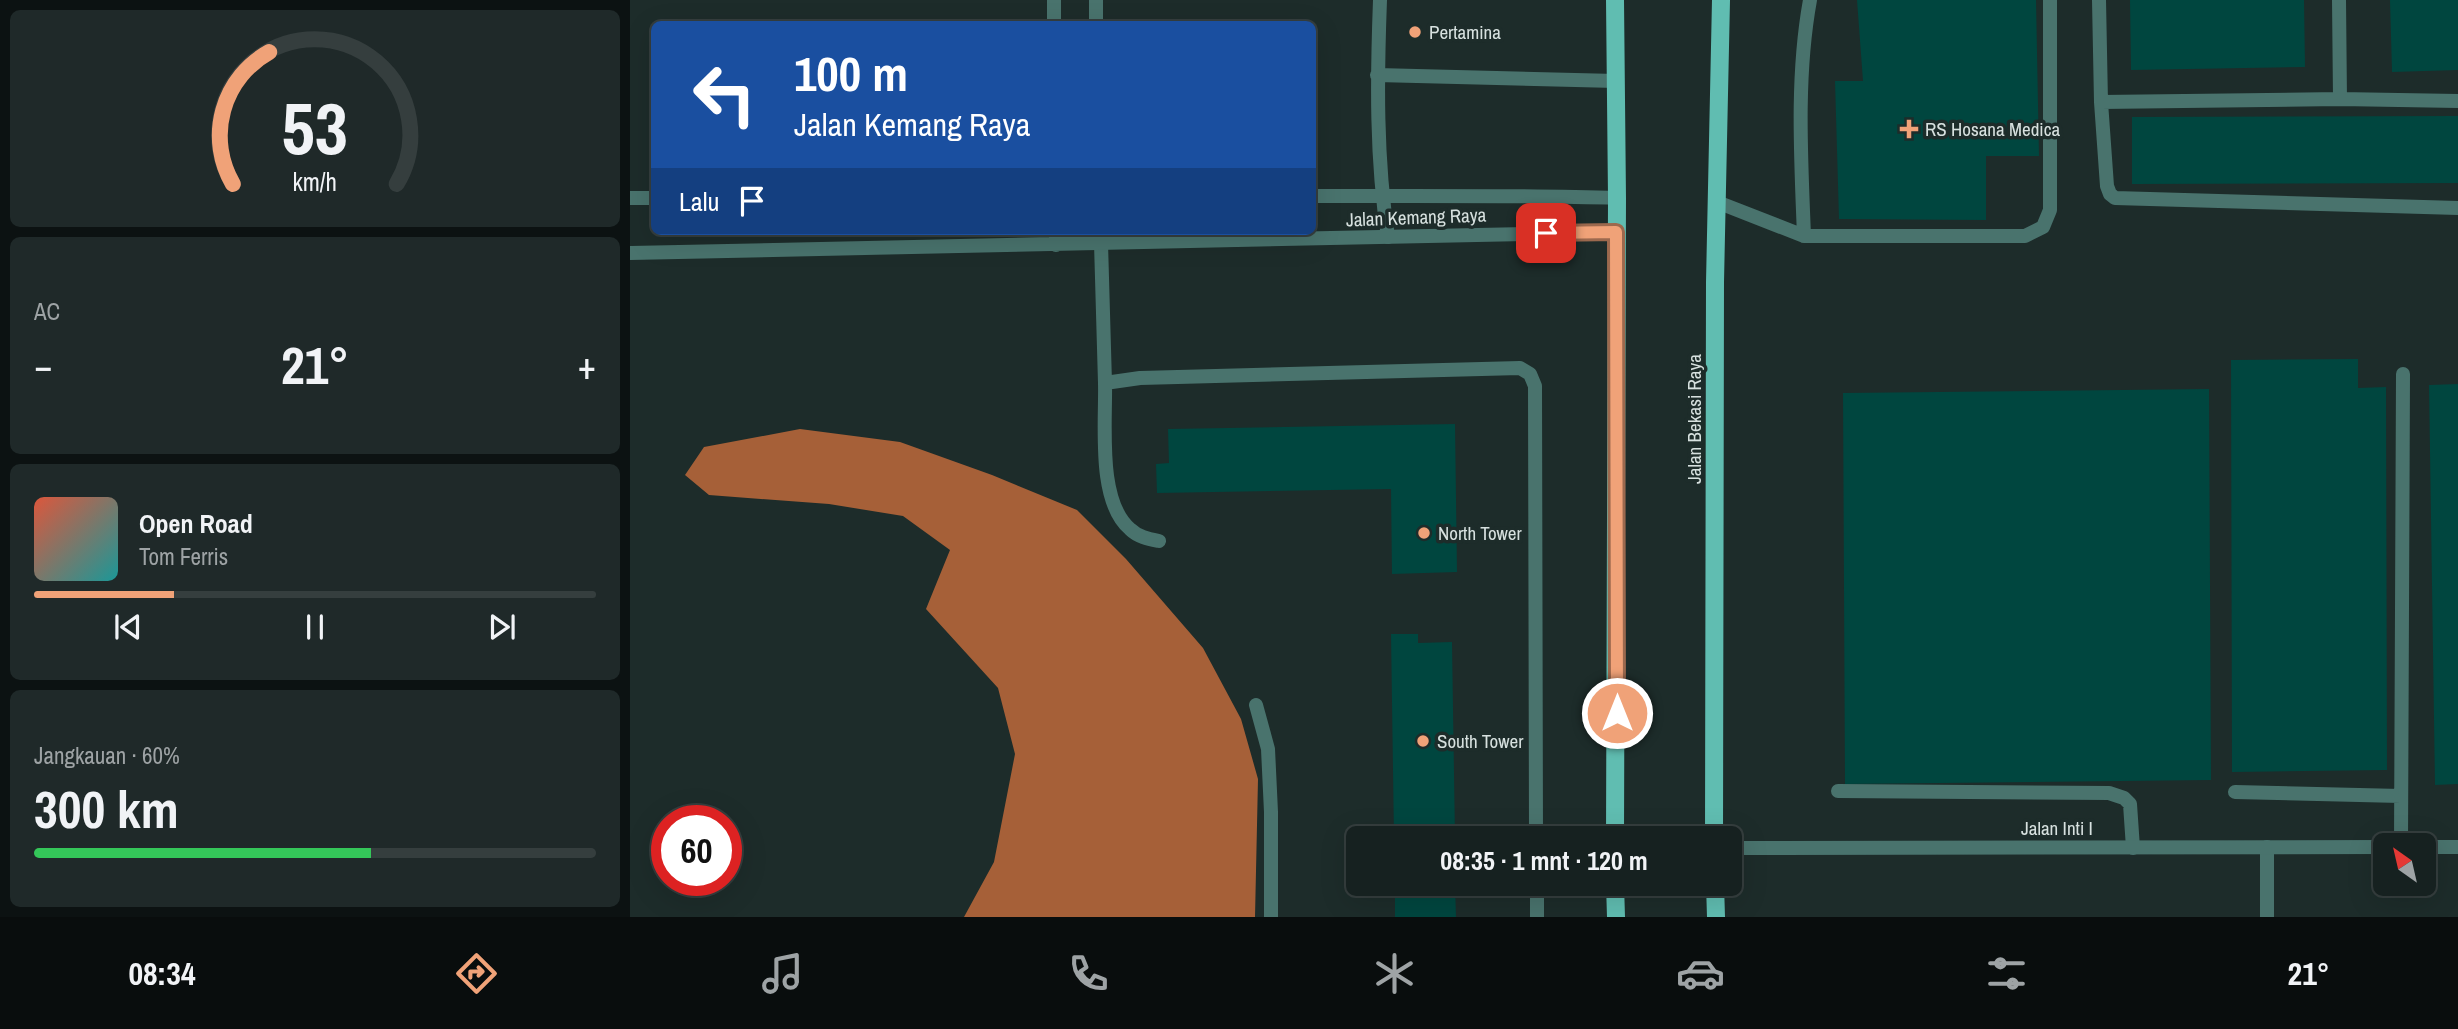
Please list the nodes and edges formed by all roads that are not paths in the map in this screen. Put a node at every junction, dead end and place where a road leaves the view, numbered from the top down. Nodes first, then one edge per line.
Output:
1 (1054, 0) edge
2 (1096, 0) edge
3 (1380, 0) edge
4 (1615, 0) edge
5 (1721, 0) edge
6 (1810, 0) edge
7 (2050, 0) edge
8 (2099, 0) edge
9 (2339, 0) edge
10 (1054, 21) edge
11 (1096, 21) edge
12 (1377, 75) junction
13 (1616, 82) junction
14 (2340, 100) junction
15 (2458, 101) edge
16 (2101, 102) junction
17 (1316, 196) edge
18 (1382, 197) junction
19 (630, 198) edge
20 (651, 198) edge
21 (1618, 198) junction
22 (1717, 202) junction
23 (2458, 208) edge
24 (1616, 232) junction
25 (1804, 236) junction
26 (1101, 237) edge
27 (1388, 237) junction
28 (1056, 238) edge
29 (630, 253) edge
30 (2403, 374) dead end
31 (1105, 383) junction
32 (1159, 541) dead end
33 (1256, 705) dead end
34 (1838, 791) dead end
35 (2235, 792) dead end
36 (2401, 796) junction
37 (1536, 826) edge
38 (1615, 826) edge
39 (1714, 826) edge
40 (2401, 833) edge
41 (2436, 847) edge
42 (2458, 847) edge
43 (1742, 848) edge
44 (2133, 848) junction
45 (2267, 848) junction
46 (2373, 848) edge
47 (1536, 896) edge
48 (1615, 896) edge
49 (1715, 896) edge
50 (1271, 917) edge
51 (1537, 917) edge
52 (1616, 917) edge
53 (1716, 917) edge
54 (2267, 917) edge

1 - 10 street
2 - 11 street
3 - 12 street
4 - 13 main road
5 - 22 main road, Jalan Bekasi Raya
6 - 25 street
7 - 25 street
8 - 16 street
9 - 14 street
12 - 13 street
12 - 18 street
13 - 21 main road
14 - 15 street
14 - 16 street
16 - 23 street
17 - 18 street, Jalan Kemang Raya
18 - 21 street, Jalan Kemang Raya
18 - 27 street
19 - 20 street
21 - 24 main road
22 - 25 street
22 - 39 main road, Jalan Bekasi Raya
24 - 27 street, Jalan Kemang Raya
24 - 38 main road
26 - 27 street, Jalan Kemang Raya
26 - 28 street, Jalan Kemang Raya
26 - 31 street
28 - 29 street, Jalan Kemang Raya
30 - 36 street
31 - 32 street
31 - 37 street
33 - 50 street
34 - 44 street
35 - 36 street
36 - 40 street
41 - 42 street
43 - 44 street, Jalan Inti I
44 - 45 street, Jalan Inti I
45 - 46 street, Jalan Inti I
45 - 54 street
47 - 51 street
48 - 52 main road
49 - 53 main road

